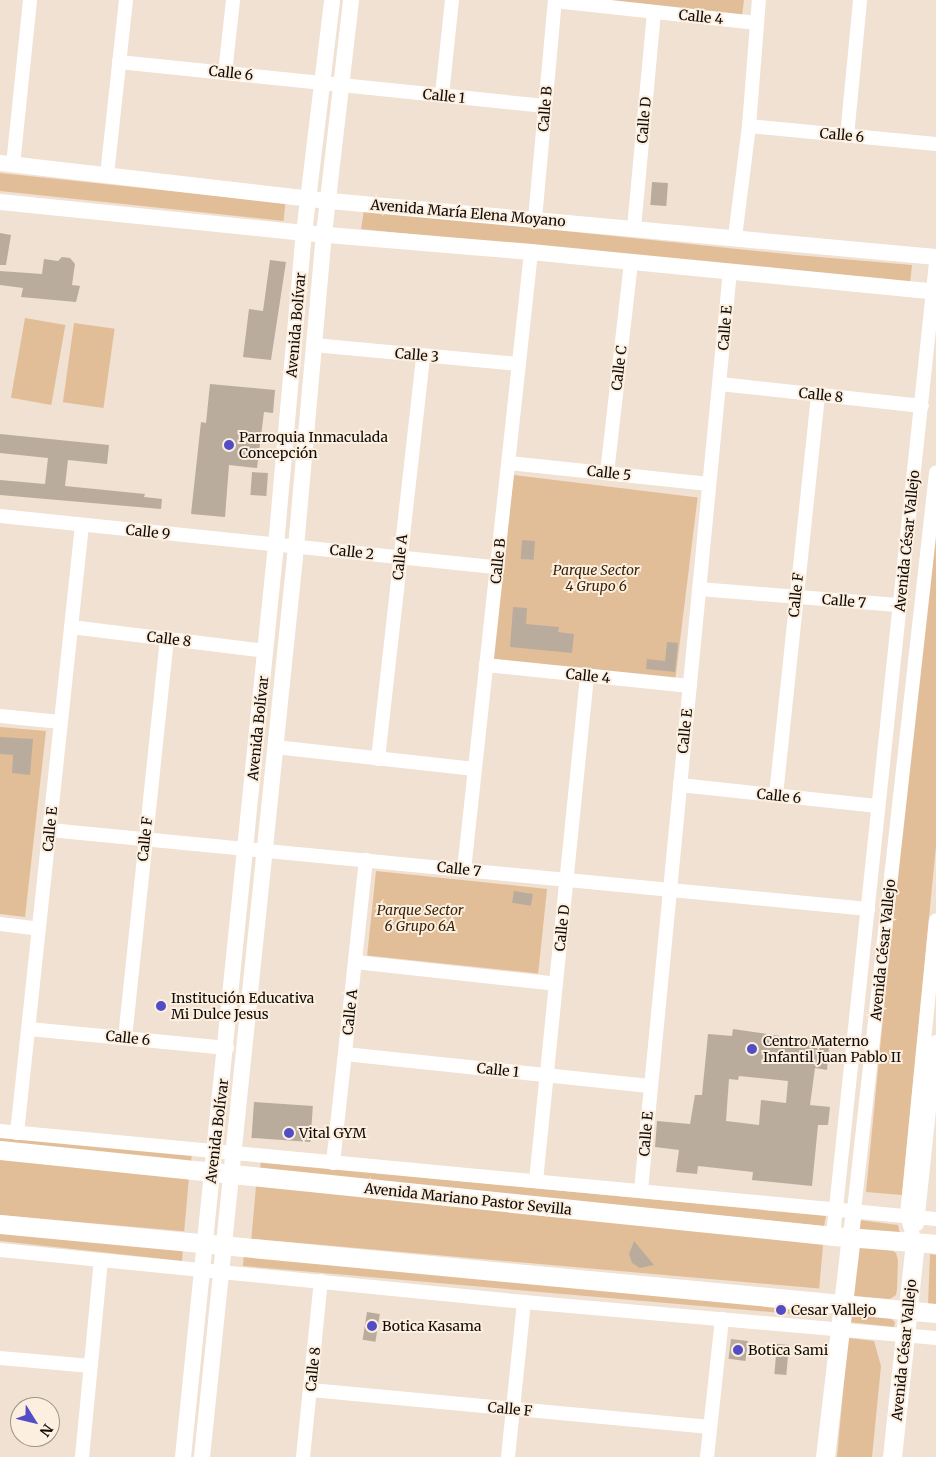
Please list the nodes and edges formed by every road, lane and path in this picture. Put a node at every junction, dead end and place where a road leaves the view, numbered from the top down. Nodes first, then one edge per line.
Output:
1 (30, 0) edge
2 (126, 0) edge
3 (233, 0) edge
4 (332, 0) edge
5 (351, 0) edge
6 (452, 0) edge
7 (759, 0) edge
8 (860, 0) edge
9 (555, 1) edge
10 (654, 12) junction
11 (757, 24) junction
12 (119, 62) junction
13 (225, 73) junction
14 (324, 83) junction
15 (343, 85) junction
16 (442, 95) junction
17 (545, 106) junction
18 (749, 126) junction
19 (847, 136) junction
20 (936, 144) edge
21 (6, 164) edge
22 (106, 176) junction
23 (309, 199) junction
24 (329, 201) junction
25 (0, 202) edge
26 (535, 219) junction
27 (634, 228) junction
28 (304, 233) junction
29 (324, 234) junction
30 (735, 237) junction
31 (532, 252) junction
32 (936, 257) edge
33 (631, 262) junction
34 (936, 263) edge
35 (730, 271) junction
36 (934, 292) edge
37 (314, 346) junction
38 (423, 356) junction
39 (519, 364) junction
40 (720, 384) junction
41 (818, 395) junction
42 (922, 406) junction
43 (508, 463) junction
44 (607, 473) junction
45 (936, 473) edge
46 (709, 484) junction
47 (0, 516) edge
48 (82, 525) junction
49 (276, 545) junction
50 (296, 547) junction
51 (400, 557) junction
52 (497, 567) junction
53 (699, 588) junction
54 (796, 597) junction
55 (900, 606) junction
56 (71, 627) junction
57 (167, 639) junction
58 (266, 651) junction
59 (486, 665) junction
60 (587, 676) junction
61 (690, 686) junction
62 (0, 716) edge
63 (61, 722) junction
64 (275, 747) junction
65 (378, 759) junction
66 (475, 769) junction
67 (680, 785) junction
68 (776, 796) junction
69 (878, 806) junction
70 (50, 830) junction
71 (145, 839) junction
72 (245, 849) junction
73 (265, 851) junction
74 (366, 860) junction
75 (464, 870) junction
76 (566, 880) junction
77 (670, 890) junction
78 (868, 909) junction
79 (936, 920) edge
80 (0, 924) edge
81 (39, 929) junction
82 (355, 962) junction
83 (556, 984) junction
84 (28, 1029) junction
85 (125, 1038) junction
86 (936, 1042) edge
87 (226, 1048) junction
88 (345, 1054) junction
89 (547, 1075) junction
90 (651, 1086) junction
91 (932, 1115) edge
92 (0, 1131) edge
93 (17, 1133) junction
94 (0, 1150) edge
95 (215, 1152) junction
96 (234, 1154) junction
97 (333, 1163) junction
98 (212, 1173) junction
99 (231, 1175) junction
100 (536, 1181) junction
101 (641, 1190) junction
102 (836, 1208) junction
103 (854, 1210) junction
104 (913, 1216) junction
105 (936, 1218) edge
106 (0, 1224) edge
107 (842, 1236) junction
108 (915, 1242) junction
109 (204, 1244) junction
110 (936, 1244) edge
111 (224, 1245) junction
112 (0, 1250) edge
113 (101, 1260) junction
114 (202, 1269) junction
115 (220, 1271) junction
116 (321, 1281) junction
117 (524, 1302) junction
118 (843, 1305) junction
119 (908, 1311) junction
120 (936, 1313) edge
121 (722, 1319) junction
122 (840, 1329) junction
123 (906, 1336) junction
124 (936, 1338) edge
125 (0, 1358) edge
126 (91, 1366) junction
127 (310, 1390) junction
128 (513, 1409) junction
129 (710, 1427) junction
130 (82, 1457) edge
131 (183, 1457) edge
132 (202, 1457) edge
133 (303, 1457) edge
134 (508, 1457) edge
135 (707, 1457) edge
136 (825, 1457) edge
137 (892, 1457) edge

1 - 21 street
2 - 12 street
3 - 13 street
4 - 14 street, Avenida Bolívar
5 - 15 street, Avenida Bolívar
6 - 16 street
7 - 11 street
8 - 19 street
9 - 10 street, Calle 4
9 - 17 street, Calle B
10 - 11 street, Calle 4
10 - 27 street, Calle D
11 - 18 street
12 - 13 street, Calle 6
12 - 22 street
13 - 14 street, Calle 6
14 - 15 street, Calle 6
14 - 23 street, Avenida Bolívar
15 - 16 street, Calle 1
15 - 24 street, Avenida Bolívar
16 - 17 street, Calle 1
17 - 26 street, Calle B
18 - 19 street, Calle 6
18 - 30 street
19 - 20 street, Calle 6
21 - 22 street, Avenida María Elena Moyano
22 - 23 street, Avenida María Elena Moyano
23 - 24 street, Avenida María Elena Moyano
23 - 28 street, Avenida Bolívar
24 - 26 street, Avenida María Elena Moyano
24 - 29 street, Avenida Bolívar
25 - 28 street
26 - 27 street, Avenida María Elena Moyano
27 - 30 street, Avenida María Elena Moyano
28 - 29 street
28 - 49 street, Avenida Bolívar
29 - 31 street
29 - 37 street, Avenida Bolívar
30 - 32 street, Avenida María Elena Moyano
31 - 33 street
31 - 39 street, Calle B
33 - 35 street
33 - 44 street, Calle C
34 - 36 street, Avenida César Vallejo
35 - 36 street
35 - 40 street, Calle E
36 - 42 street, Avenida César Vallejo
37 - 38 street, Calle 3
37 - 50 street, Avenida Bolívar
38 - 39 street, Calle 3
38 - 51 street, Calle A
39 - 43 street, Calle B
40 - 41 street, Calle 8
40 - 46 street, Calle E
41 - 42 street, Calle 8
41 - 54 street, Calle F
42 - 55 street, Avenida César Vallejo
43 - 44 street, Calle 5
43 - 52 street, Calle B
44 - 46 street, Calle 5
45 - 103 street, Avenida César Vallejo
46 - 53 street, Calle E
47 - 48 street, Calle 9
48 - 49 street, Calle 9
48 - 56 street, Calle E
49 - 50 street, Calle 9
49 - 58 street, Avenida Bolívar
50 - 51 street, Calle 2
50 - 64 street, Avenida Bolívar
51 - 52 street, Calle 2
51 - 65 street, Calle A
52 - 59 street, Calle B
53 - 54 street, Calle 7
53 - 61 street, Calle E
54 - 55 street, Calle 7
54 - 68 street, Calle F
55 - 69 street, Avenida César Vallejo
56 - 57 street, Calle 8
56 - 63 street, Calle E
57 - 58 street, Calle 8
57 - 71 street, Calle F
58 - 72 street, Avenida Bolívar
59 - 60 street, Calle 4
59 - 66 street, Calle B
60 - 61 street, Calle 4
60 - 76 street, Calle D
61 - 67 street, Calle E
62 - 63 street
63 - 70 street, Calle E
64 - 65 street
64 - 73 street, Avenida Bolívar
65 - 66 street
66 - 75 street, Calle B
67 - 68 street, Calle 6
67 - 77 street, Calle E
68 - 69 street, Calle 6
69 - 78 street, Avenida César Vallejo
70 - 71 street, Calle 7
70 - 81 street, Calle E
71 - 72 street, Calle 7
71 - 85 street, Calle F
72 - 73 street, Calle 7
72 - 87 street, Avenida Bolívar
73 - 74 street, Calle 7
73 - 96 street, Avenida Bolívar
74 - 75 street, Calle 7
74 - 82 street, Calle A
75 - 76 street, Calle 7
76 - 77 street, Calle 7
76 - 83 street, Calle D
77 - 78 street, Calle 7
77 - 90 street, Calle E
78 - 102 street, Avenida César Vallejo
79 - 104 street, Avenida César Vallejo
80 - 81 street
81 - 84 street, Calle E
82 - 83 street
82 - 88 street, Calle A
83 - 89 street, Calle D
84 - 85 street, Calle 6
84 - 93 street, Calle E
85 - 87 street, Calle 6
86 - 91 street, Avenida César Vallejo
87 - 95 street, Avenida Bolívar
88 - 89 street, Calle 1
88 - 97 street, Calle A
89 - 90 street, Calle 1
89 - 100 street, Calle D
90 - 101 street, Calle E
91 - 104 street, Avenida César Vallejo
92 - 93 street, Avenida Mariano Pastor Sevilla
93 - 95 street, Avenida Mariano Pastor Sevilla
94 - 98 main road, Avenida Mariano Pastor Sevilla
95 - 96 street, Avenida Mariano Pastor Sevilla
95 - 98 street, Avenida Bolívar
96 - 97 street, Avenida Mariano Pastor Sevilla
96 - 99 street, Avenida Bolívar
97 - 100 street, Avenida Mariano Pastor Sevilla
98 - 99 main road, Avenida Mariano Pastor Sevilla
98 - 109 street, Avenida Bolívar
99 - 107 main road, Avenida Mariano Pastor Sevilla
99 - 111 street, Avenida Bolívar
100 - 101 street, Avenida Mariano Pastor Sevilla
101 - 102 street, Avenida Mariano Pastor Sevilla
102 - 103 street, Avenida Mariano Pastor Sevilla
102 - 107 street, Avenida César Vallejo
103 - 104 street, Avenida Mariano Pastor Sevilla
103 - 107 street, Avenida César Vallejo
104 - 105 street, Avenida Mariano Pastor Sevilla
104 - 108 street, Avenida César Vallejo
106 - 109 main road
107 - 108 main road, Avenida Mariano Pastor Sevilla
107 - 118 main road, Avenida César Vallejo
108 - 110 main road, Avenida Mariano Pastor Sevilla
108 - 119 main road, Avenida César Vallejo
109 - 111 main road
109 - 114 street, Avenida Bolívar
111 - 115 street, Avenida Bolívar
111 - 118 main road
112 - 113 street
113 - 114 street
113 - 126 street
114 - 115 street
114 - 131 street, Avenida Bolívar
115 - 116 street
115 - 132 street, Avenida Bolívar
116 - 117 street
116 - 127 street, Calle 8
117 - 121 street
117 - 128 street
118 - 119 main road
118 - 122 main road, Avenida César Vallejo
119 - 120 main road
119 - 123 main road, Avenida César Vallejo
121 - 122 street
121 - 129 street
122 - 123 street
122 - 136 main road, Avenida César Vallejo
123 - 124 street
123 - 137 main road, Avenida César Vallejo
125 - 126 street
126 - 130 street
127 - 128 street, Calle F
127 - 133 street, Calle 8
128 - 129 street, Calle F
128 - 134 street
129 - 135 street

